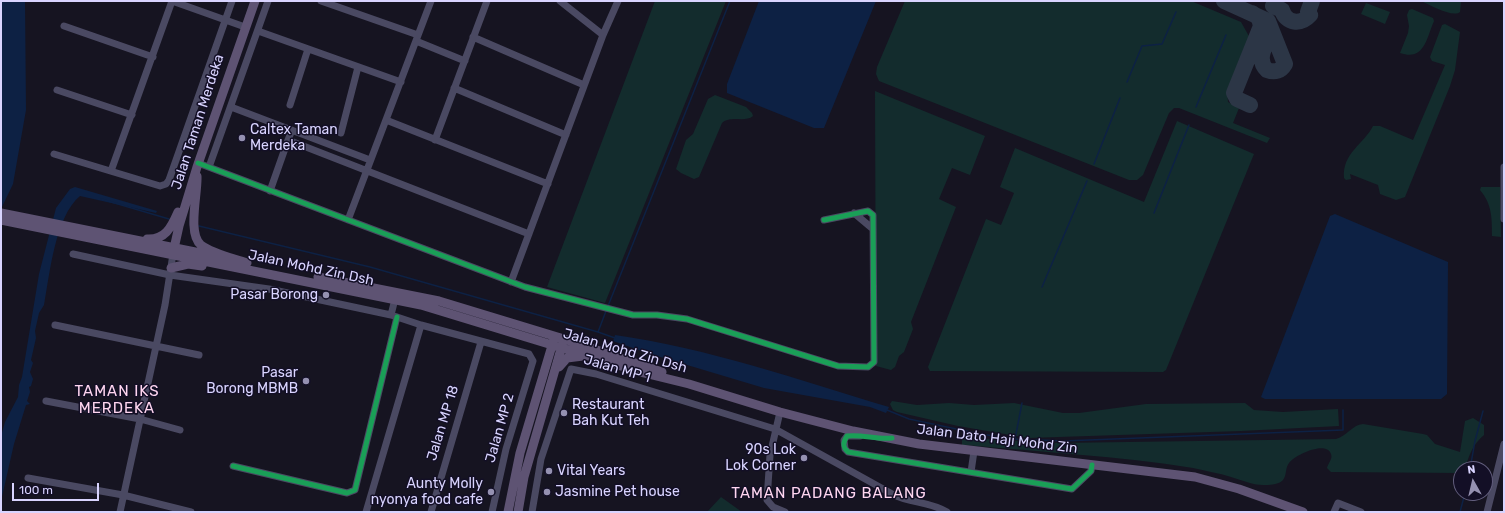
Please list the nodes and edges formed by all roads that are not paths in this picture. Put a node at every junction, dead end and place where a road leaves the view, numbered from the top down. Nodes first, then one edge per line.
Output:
1 (172, 1) edge
2 (232, 1) edge
3 (255, 1) edge
4 (268, 1) edge
5 (321, 1) edge
6 (431, 1) edge
7 (487, 1) edge
8 (560, 1) edge
9 (618, 1) edge
10 (330, 2) edge
11 (225, 20) junction
12 (64, 26) dead end
13 (245, 27) junction
14 (258, 31) junction
15 (603, 35) junction
16 (474, 37) junction
17 (417, 38) junction
18 (308, 49) junction
19 (153, 57) junction
20 (465, 60) junction
21 (358, 67) junction
22 (401, 82) junction
23 (584, 84) junction
24 (454, 88) junction
25 (57, 90) dead end
26 (290, 105) dead end
27 (231, 107) junction
28 (132, 115) junction
29 (386, 120) junction
30 (292, 130) junction
31 (341, 133) dead end
32 (566, 135) junction
33 (288, 140) junction
34 (435, 140) junction
35 (54, 154) dead end
36 (370, 160) junction
37 (198, 165) junction
38 (1504, 167) edge
39 (210, 168) junction
40 (366, 171) junction
41 (111, 172) junction
42 (548, 184) junction
43 (1504, 185) edge
44 (270, 191) junction
45 (1, 213) edge
46 (854, 213) junction
47 (1504, 219) edge
48 (1, 220) edge
49 (348, 220) junction
50 (824, 220) dead end
51 (872, 229) junction
52 (85, 233) junction
53 (529, 234) junction
54 (120, 237) junction
55 (173, 251) junction
56 (73, 254) dead end
57 (249, 266) junction
58 (170, 271) junction
59 (512, 282) junction
60 (396, 299) junction
61 (394, 316) junction
62 (55, 325) dead end
63 (421, 325) junction
64 (532, 338) junction
65 (481, 342) junction
66 (558, 342) junction
67 (155, 346) junction
68 (199, 355) dead end
69 (590, 356) junction
70 (555, 372) junction
71 (545, 374) junction
72 (689, 384) junction
73 (46, 401) dead end
74 (780, 412) junction
75 (140, 419) junction
76 (775, 429) junction
77 (180, 430) dead end
78 (892, 438) junction
79 (1504, 444) edge
80 (506, 449) junction
81 (974, 451) junction
82 (520, 453) junction
83 (1092, 465) junction
84 (233, 466) dead end
85 (972, 472) junction
86 (28, 478) dead end
87 (123, 495) junction
88 (120, 512) edge
89 (191, 512) edge
90 (366, 512) edge
91 (431, 512) edge
92 (492, 512) edge
93 (508, 512) edge
94 (518, 512) edge
95 (532, 512) edge
96 (785, 512) edge
97 (947, 512) edge
98 (1304, 512) edge
99 (1334, 512) edge
100 (1361, 512) edge
101 (1487, 512) edge

1 - 11 street
1 - 19 street
2 - 11 street
3 - 13 main road, Jalan Taman Merdeka
4 - 14 street
5 - 10 street
6 - 17 street
7 - 16 street
8 - 15 street
9 - 15 street
10 - 17 street
11 - 13 street
11 - 41 street
12 - 19 street
13 - 37 main road, Jalan Taman Merdeka
14 - 18 street
14 - 27 street
15 - 23 street
16 - 20 street
16 - 23 street
17 - 20 street
17 - 22 street
18 - 21 street
18 - 26 street
19 - 28 street
20 - 24 street
21 - 22 street
21 - 31 street
22 - 29 street
23 - 32 street
24 - 32 street
24 - 34 street
25 - 28 street
27 - 30 street
27 - 39 street
28 - 41 street
29 - 34 street
29 - 36 street
30 - 33 street
30 - 36 street
32 - 42 street
33 - 40 street
33 - 44 street
34 - 42 street
35 - 41 street
36 - 40 street
37 - 39 street
37 - 54 main road
37 - 55 main road, Jalan Taman Merdeka
37 - 57 main road
38 - 43 street
39 - 44 street
40 - 49 street
40 - 53 street
42 - 53 street
43 - 47 street
44 - 49 street
45 - 52 main road, Jalan Mohd Zin Dsh
46 - 50 street
46 - 51 street
46 - 51 street
48 - 52 main road, Jalan Mohd Zin Dsh
49 - 59 street
51 - 59 street
52 - 54 main road, Jalan Mohd Zin Dsh
52 - 55 main road, Jalan Mohd Zin Dsh
53 - 59 street
54 - 55 main road, Jalan Mohd Zin Dsh
55 - 57 main road, Jalan Mohd Zin Dsh
55 - 58 street
56 - 58 street
57 - 58 main road
57 - 60 main road, Jalan Mohd Zin Dsh
57 - 66 main road, Jalan Mohd Zin Dsh
58 - 61 street
58 - 67 street
60 - 61 street
60 - 64 main road, Jalan Mohd Zin Dsh
61 - 63 street
61 - 84 street
62 - 67 street
63 - 65 street
63 - 90 street
64 - 66 main road, Jalan Mohd Zin Dsh
64 - 71 main road
65 - 80 street, Jalan MP 2
65 - 91 street, Jalan MP 18
66 - 69 main road, Jalan Mohd Zin Dsh
66 - 70 main road
66 - 71 main road
66 - 72 main road, Jalan Mohd Zin Dsh
67 - 68 street
67 - 75 street
69 - 70 main road
69 - 72 main road, Jalan Mohd Zin Dsh
70 - 94 main road
71 - 82 main road
72 - 74 main road, Jalan Dato Haji Mohd Zin
73 - 75 street
74 - 76 street
74 - 78 main road, Jalan Dato Haji Mohd Zin
75 - 77 street
75 - 87 street
76 - 95 street, Jalan MP 1
76 - 96 street
76 - 97 street
78 - 81 main road, Jalan Dato Haji Mohd Zin
78 - 85 street
79 - 101 street
80 - 82 street
80 - 92 street, Jalan MP 2
81 - 83 main road, Jalan Dato Haji Mohd Zin
81 - 85 street
82 - 93 main road
83 - 85 street
83 - 98 main road, Jalan Dato Haji Mohd Zin
86 - 87 street
87 - 88 street
87 - 89 street
99 - 100 street

